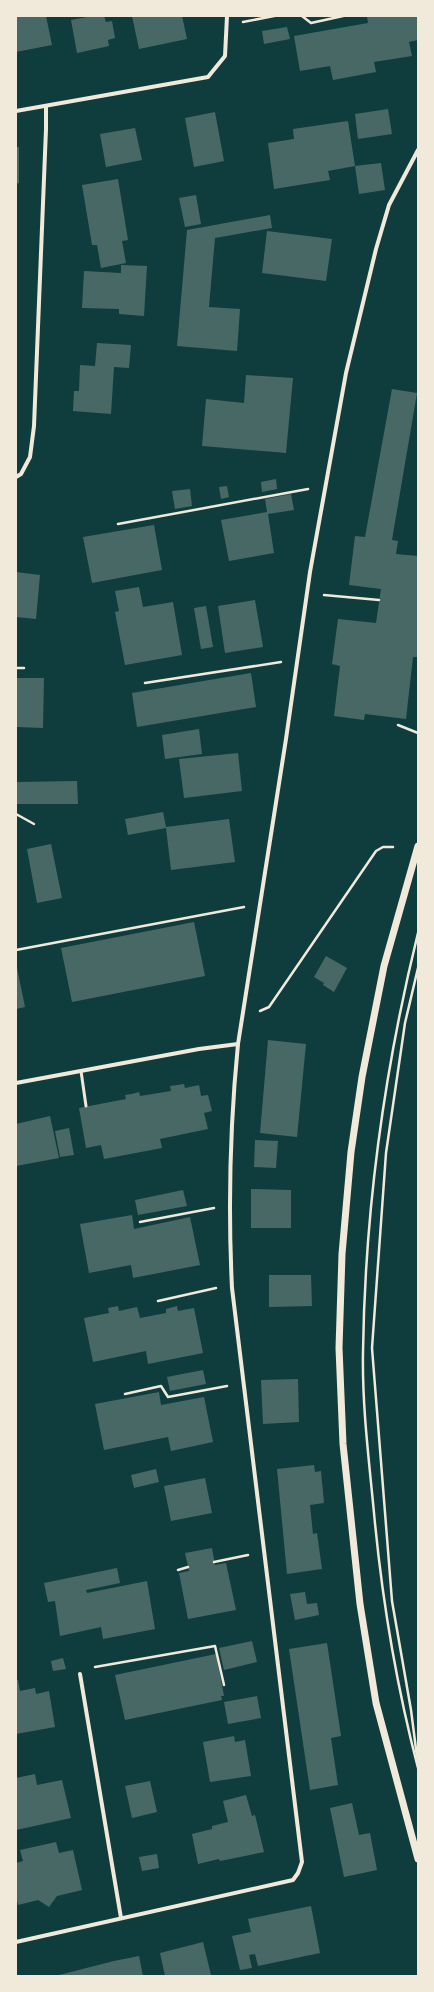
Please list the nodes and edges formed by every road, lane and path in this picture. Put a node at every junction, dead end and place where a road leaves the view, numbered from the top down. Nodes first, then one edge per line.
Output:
1 (227, 16) edge
2 (274, 16) edge
3 (302, 16) edge
4 (343, 16) edge
5 (243, 22) dead end
6 (46, 106) junction
7 (16, 111) edge
8 (418, 150) edge
9 (16, 477) edge
10 (325, 486) junction
11 (118, 524) dead end
12 (319, 594) dead end
13 (379, 600) dead end
14 (296, 663) junction
15 (16, 668) edge
16 (24, 668) dead end
17 (145, 683) dead end
18 (398, 726) dead end
19 (418, 733) edge
20 (16, 814) edge
21 (34, 824) dead end
22 (418, 846) edge
23 (393, 847) dead end
24 (259, 904) junction
25 (418, 933) edge
26 (16, 950) edge
27 (418, 968) edge
28 (244, 1013) junction
29 (238, 1044) junction
30 (81, 1071) junction
31 (16, 1083) edge
32 (86, 1106) dead end
33 (230, 1209) junction
34 (140, 1222) dead end
35 (232, 1288) junction
36 (158, 1301) dead end
37 (229, 1386) dead end
38 (125, 1394) dead end
39 (248, 1555) dead end
40 (214, 1562) dead end
41 (188, 1567) dead end
42 (178, 1570) dead end
43 (80, 1674) joint
44 (224, 1685) dead end
45 (418, 1859) edge
46 (121, 1918) junction
47 (16, 1942) edge

1 - 6 street
2 - 5 path
3 - 4 path
6 - 7 street
6 - 9 street
8 - 10 street
10 - 11 path
10 - 14 street
12 - 13 path
14 - 17 path
14 - 24 street
15 - 16 path
18 - 19 path
20 - 21 path
22 - 45 street
23 - 28 path
24 - 26 path
24 - 28 street
25 - 27 path
28 - 29 street
29 - 30 street
29 - 33 street
30 - 31 street
30 - 32 lane
33 - 34 path
33 - 35 street
35 - 36 path
35 - 46 street
37 - 38 path
39 - 40 path
41 - 42 path
43 - 44 path
43 - 46 street
46 - 47 street

